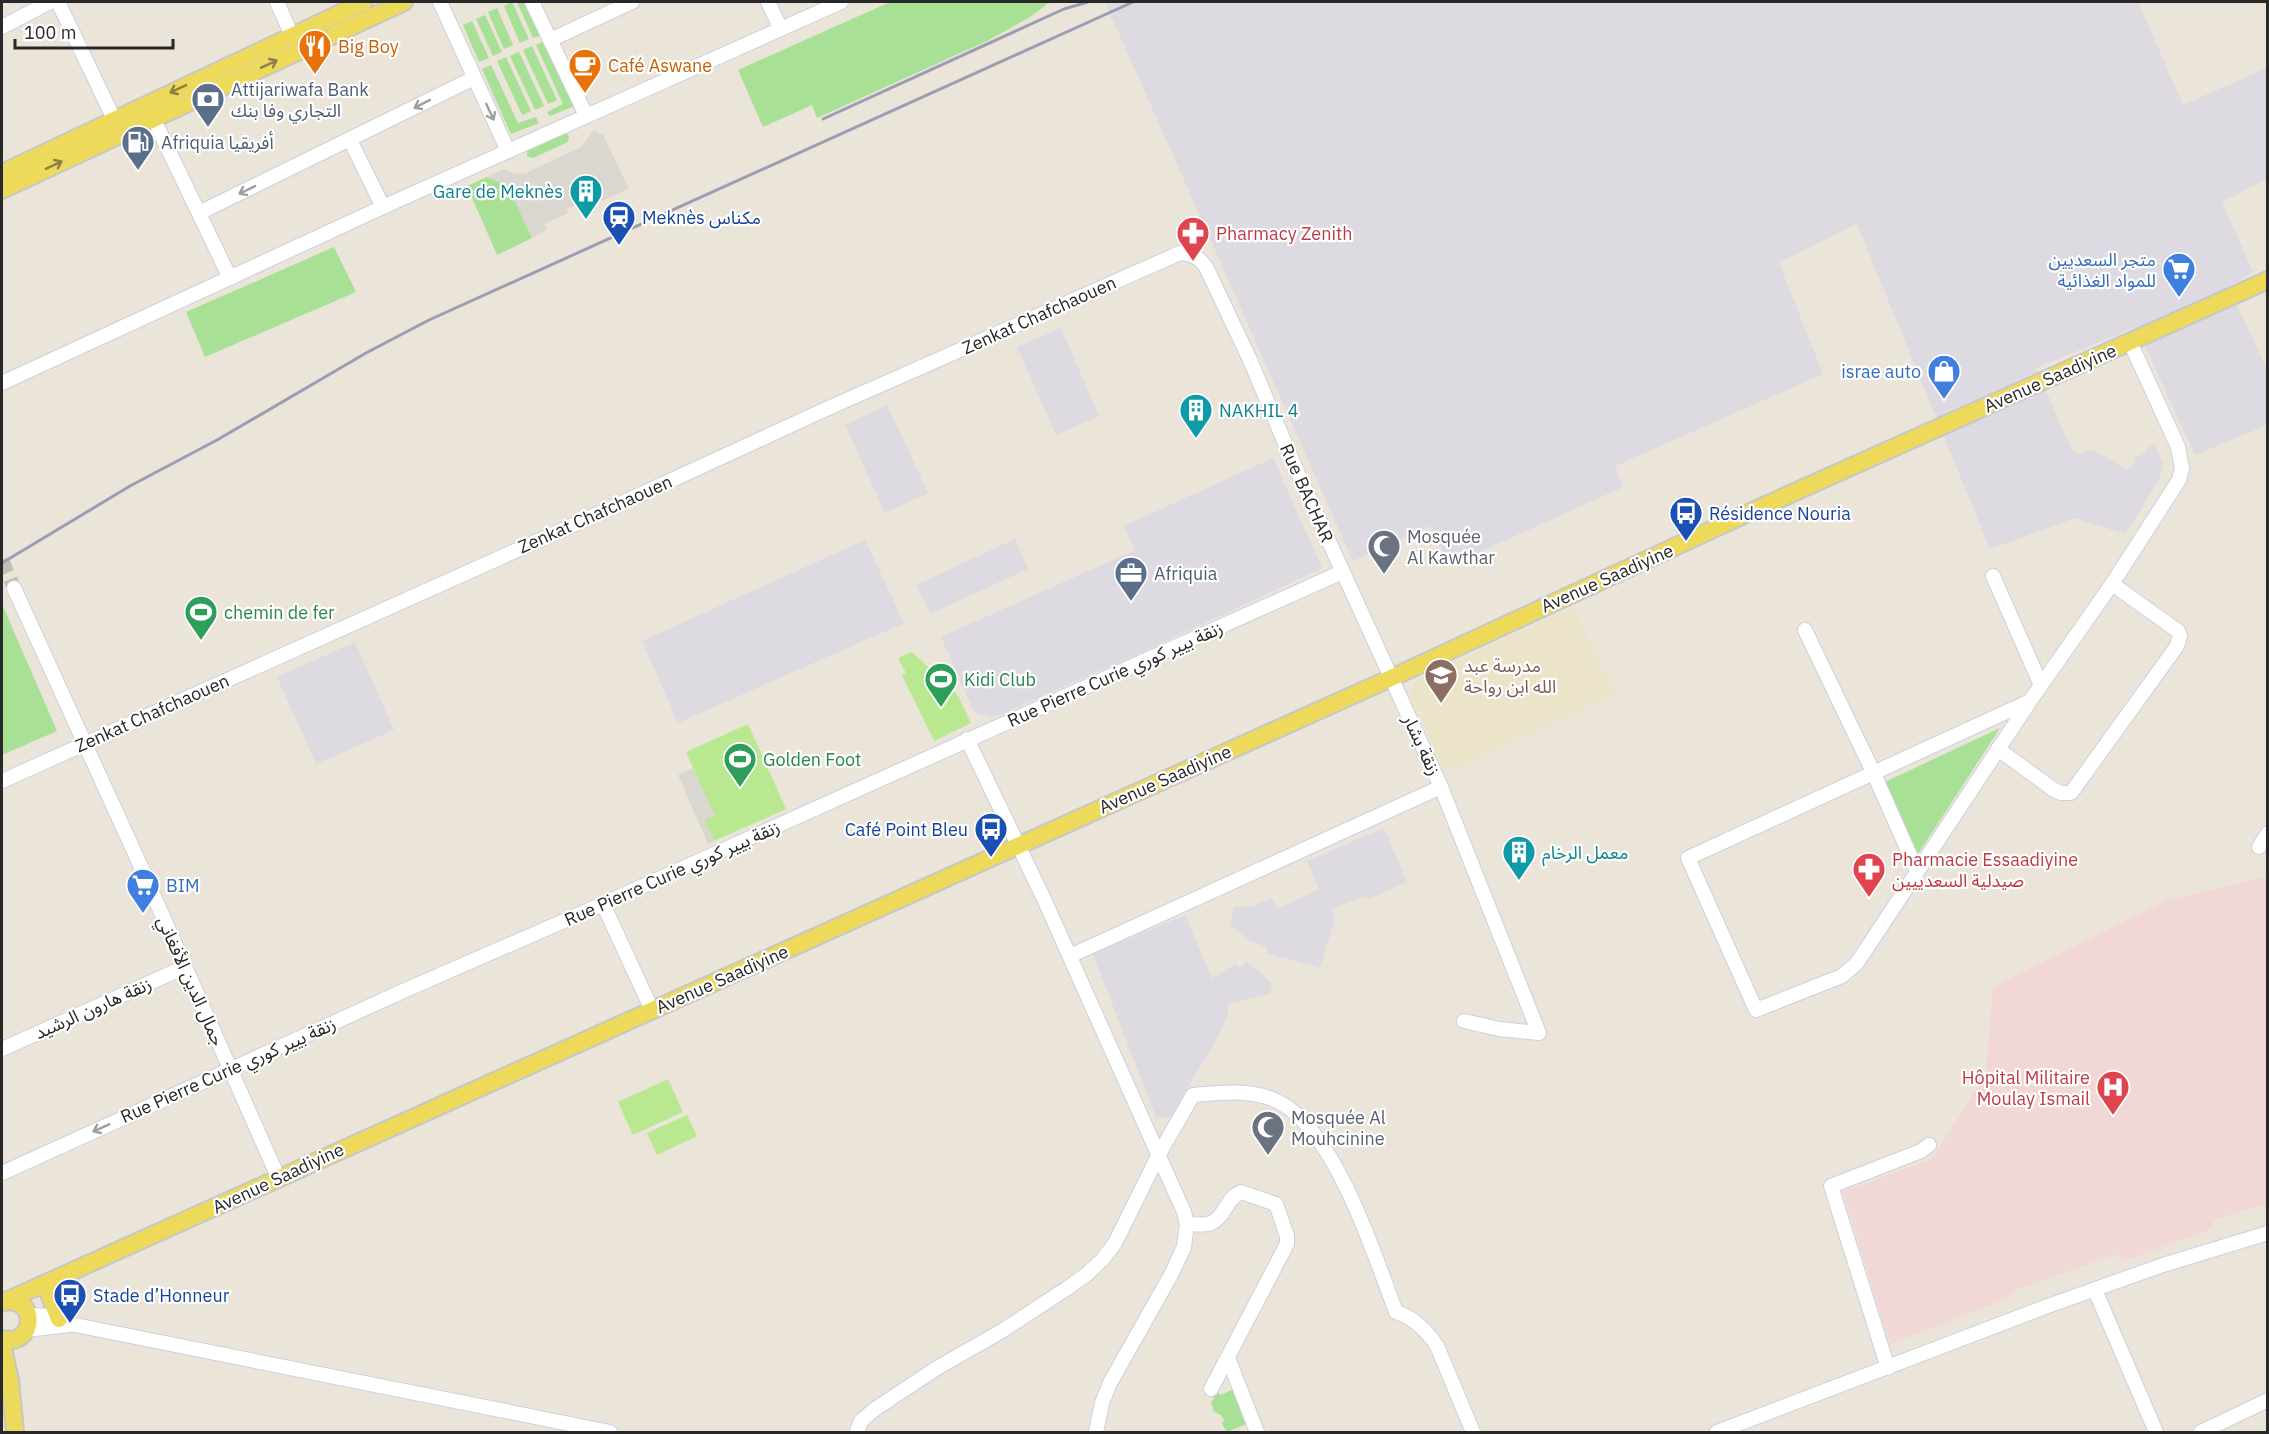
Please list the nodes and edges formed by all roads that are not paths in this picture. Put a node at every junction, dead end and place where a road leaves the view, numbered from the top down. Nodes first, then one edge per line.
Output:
1 (50, 2) edge
2 (58, 2) edge
3 (277, 2) edge
4 (364, 2) edge
5 (404, 2) edge
6 (440, 2) edge
7 (532, 2) edge
8 (632, 2) edge
9 (768, 2) edge
10 (841, 2) edge
11 (2, 27) edge
12 (781, 29) junction
13 (292, 36) junction
14 (550, 40) junction
15 (474, 78) junction
16 (586, 116) junction
17 (114, 118) junction
18 (153, 118) junction
19 (350, 140) junction
20 (508, 151) junction
21 (2, 173) edge
22 (2, 189) edge
23 (383, 207) junction
24 (199, 213) junction
25 (1191, 254) joint
26 (230, 278) junction
27 (2268, 280) edge
28 (2130, 342) junction
29 (2, 383) edge
30 (1342, 572) junction
31 (1993, 576) dead end
32 (2112, 584) junction
33 (14, 588) tunnel mouth
34 (1805, 630) dead end
35 (1391, 678) junction
36 (2041, 685) junction
37 (2030, 701) junction
38 (967, 739) junction
39 (84, 744) junction
40 (1998, 749) junction
41 (1874, 774) junction
42 (2, 781) edge
43 (1441, 787) junction
44 (2268, 833) edge
45 (1019, 845) junction
46 (2259, 847) dead end
47 (1917, 871) junction
48 (603, 904) junction
49 (1070, 956) junction
50 (185, 967) junction
51 (652, 1010) junction
52 (1464, 1021) dead end
53 (2, 1049) edge
54 (231, 1069) junction
55 (1929, 1145) dead end
56 (1159, 1154) junction
57 (2, 1173) edge
58 (278, 1177) junction
59 (1186, 1224) junction
60 (2268, 1233) edge
61 (61, 1277) junction
62 (2095, 1290) junction
63 (48, 1291) junction
64 (4, 1301) edge
65 (65, 1322) junction
66 (26, 1324) junction
67 (2, 1339) edge
68 (2, 1344) edge
69 (1228, 1358) junction
70 (1888, 1368) junction
71 (10, 1380) junction
72 (1211, 1389) dead end
73 (2268, 1400) edge
74 (15, 1432) edge
75 (610, 1432) edge
76 (857, 1432) edge
77 (1096, 1432) edge
78 (1257, 1432) edge
79 (1473, 1432) edge
80 (1717, 1432) edge
81 (2156, 1432) edge
82 (2201, 1432) edge

1 - 11 street
2 - 17 street
3 - 13 street
4 - 13 main road
18 -> 5 main road
6 - 15 street
7 - 14 street
8 - 14 street
9 - 12 street
10 - 12 street
12 - 16 street
13 -> 17 main road
14 - 16 street
15 -> 19 street
15 -> 20 street
16 - 20 street
17 - 21 main road
22 -> 18 main road
18 - 24 street
19 - 23 street
19 -> 24 street
20 - 23 street
23 - 26 street
24 - 26 street
25 - 30 street, Rue BACHAR
25 - 39 street, Zenkat Chafchaouen
26 - 29 street
27 - 28 main road, Avenue Saadiyine
28 - 32 street
28 - 35 main road, Avenue Saadiyine
30 - 35 street, زنقة بشار
30 - 38 street, Rue Pierre Curie زنقة بيير كوري
31 - 36 street
32 - 36 street
32 - 40 street
33 - 39 street, جمال الدين الأفغاني
34 - 41 street
35 - 43 street, زنقة بشار
35 - 45 main road, Avenue Saadiyine
36 - 37 street
37 - 40 street
37 - 41 street
38 - 45 street
38 - 48 street, Rue Pierre Curie زنقة بيير كوري
39 - 42 street, Zenkat Chafchaouen
39 - 50 street, جمال الدين الأفغاني
40 - 47 street
41 - 47 street
41 - 47 street
43 - 49 street
43 - 52 street, زنقة بشار
44 - 46 street
45 - 49 street
45 - 51 main road, Avenue Saadiyine
48 - 51 street
48 - 54 street, Rue Pierre Curie زنقة بيير كوري
49 - 56 street
50 - 53 street, زنقة هارون الرشيد
50 - 54 street, جمال الدين الأفغاني
51 - 58 main road, Avenue Saadiyine
54 -> 57 street, Rue Pierre Curie زنقة بيير كوري
54 - 58 street, جمال الدين الأفغاني
55 - 70 street
56 - 59 street
56 - 76 street
56 - 79 street
58 - 61 main road, Avenue Saadiyine
59 - 69 street
59 - 77 street
60 - 62 street
61 - 63 main road, Avenue Saadiyine
61 - 64 main road, Avenue Saadiyine
62 - 70 street
62 - 81 street
63 - 65 main road
63 - 66 main road, Avenue Saadiyine
64 - 66 main road
65 - 66 street
65 - 75 street
66 - 67 main road
66 - 71 main road
68 - 71 main road
69 - 72 street
69 - 78 street
70 - 80 street
71 - 74 main road
73 - 82 street

